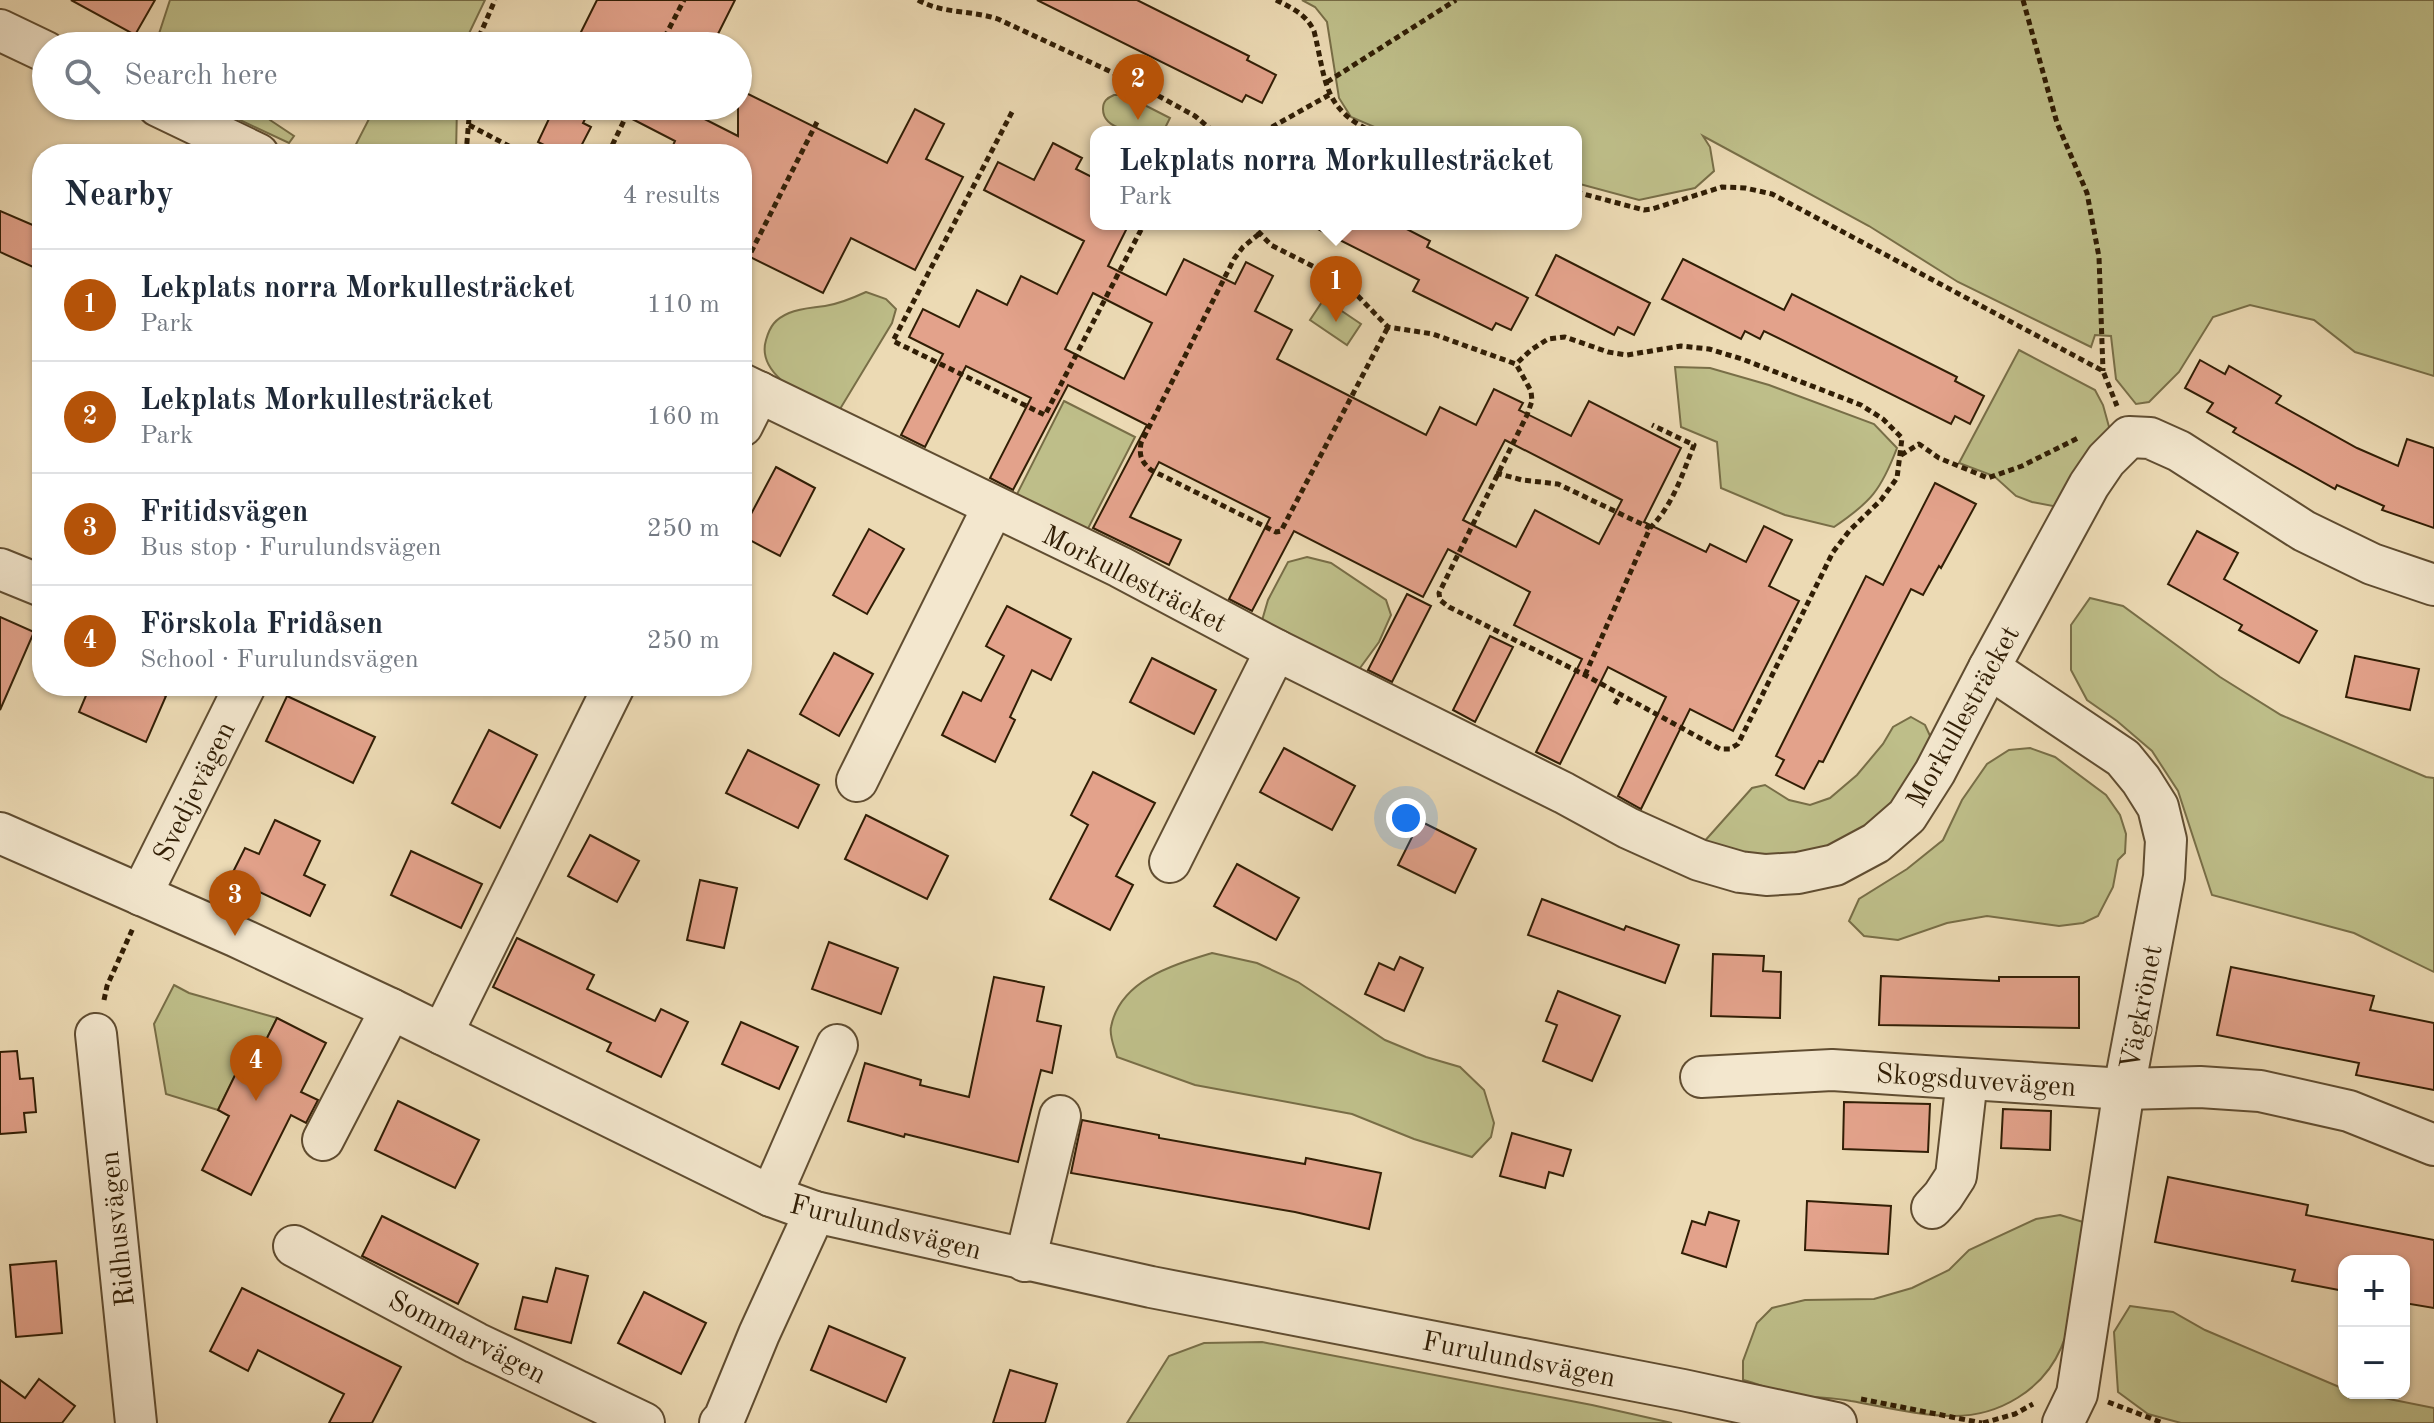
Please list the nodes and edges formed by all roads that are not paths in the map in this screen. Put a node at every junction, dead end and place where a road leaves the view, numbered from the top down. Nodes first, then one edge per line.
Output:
1 (0, 30) edge
2 (32, 45) edge
3 (187, 120) edge
4 (237, 144) edge
5 (752, 402) edge
6 (993, 507) junction
7 (0, 569) edge
8 (32, 582) edge
9 (2434, 585) edge
10 (1276, 650) junction
11 (1989, 668) junction
12 (240, 696) edge
13 (609, 696) edge
14 (857, 781) dead end
15 (0, 833) edge
16 (1170, 862) dead end
17 (144, 897) junction
18 (391, 1009) junction
19 (96, 1034) road end
20 (442, 1034) junction
21 (837, 1045) dead end
22 (1701, 1077) dead end
23 (1967, 1079) junction
24 (2124, 1089) junction
25 (1060, 1116) dead end
26 (323, 1140) dead end
27 (2434, 1145) edge
28 (771, 1196) junction
29 (1932, 1208) dead end
30 (815, 1212) junction
31 (294, 1246) dead end
32 (1025, 1261) junction
33 (1848, 1411) edge
34 (136, 1423) edge
35 (644, 1423) edge
36 (720, 1423) edge
37 (2063, 1423) edge

1 - 2 street
3 - 4 street
5 - 6 street, Morkullesträcket
6 - 10 street, Morkullesträcket
6 - 14 street
7 - 8 street
9 - 11 street, Morkullesträcket
10 - 11 street, Morkullesträcket
10 - 16 street
11 - 24 street, Vägkrönet
12 - 17 street, Svedjevägen
13 - 20 street
15 - 17 street, Furulundsvägen
17 - 18 street, Furulundsvägen
18 - 20 street, Furulundsvägen
18 - 26 street
19 - 34 street, Ridhusvägen
20 - 28 street, Furulundsvägen
21 - 28 street
22 - 23 street, Skogsduvevägen
23 - 24 street, Skogsduvevägen
23 - 29 street
24 - 27 street, Skogsduvevägen
24 - 37 street, Vägkrönet
25 - 32 street
28 - 30 street, Furulundsvägen
30 - 32 street, Furulundsvägen
30 - 36 street
31 - 35 street, Sommarvägen
32 - 33 street, Furulundsvägen

